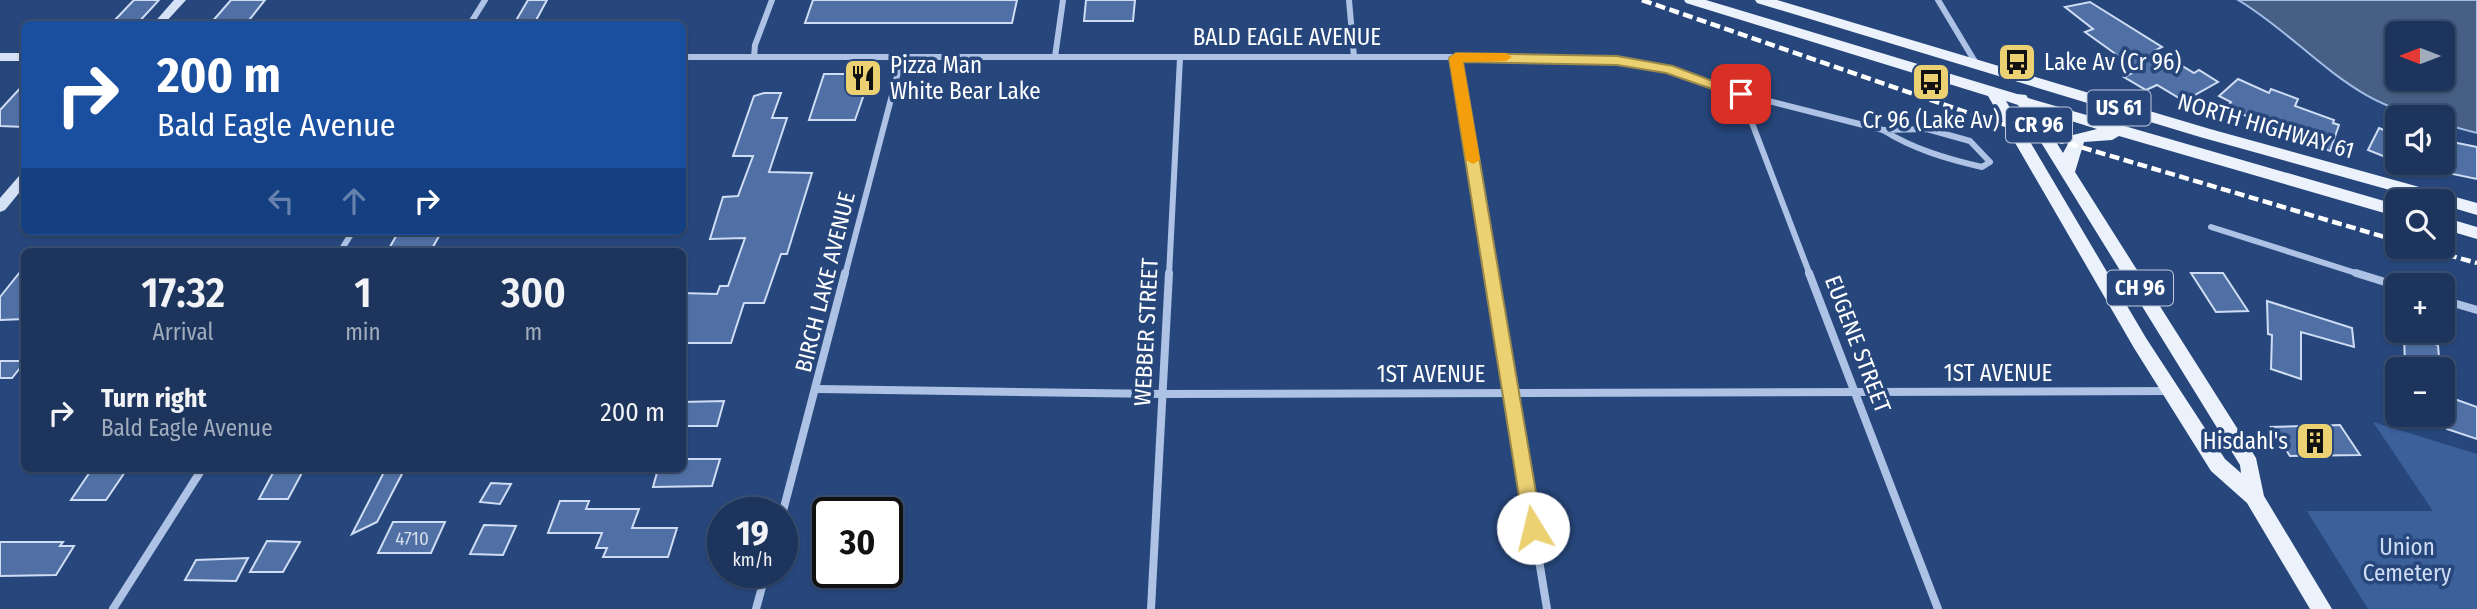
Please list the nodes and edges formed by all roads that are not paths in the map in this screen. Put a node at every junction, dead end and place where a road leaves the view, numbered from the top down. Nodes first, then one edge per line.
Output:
1 (180, 0) edge
2 (485, 0) edge
3 (772, 0) edge
4 (1063, 0) edge
5 (1349, 0) edge
6 (1691, 0) edge
7 (1762, 0) edge
8 (1938, 0) edge
9 (161, 21) edge
10 (472, 21) edge
11 (0, 57) edge
12 (21, 57) edge
13 (686, 57) edge
14 (754, 57) junction
15 (1055, 57) junction
16 (902, 58) junction
17 (1180, 58) junction
18 (1354, 58) junction
19 (1456, 58) junction
20 (1977, 65) junction
21 (2001, 72) junction
22 (1993, 93) junction
23 (1741, 94) junction
24 (2023, 102) junction
25 (1883, 130) junction
26 (2150, 140) junction
27 (2071, 175) junction
28 (21, 182) edge
29 (0, 207) edge
30 (2385, 207) edge
31 (2477, 209) edge
32 (2211, 227) dead end
33 (2455, 227) edge
34 (2477, 233) edge
35 (2385, 282) edge
36 (2455, 304) edge
37 (2477, 310) edge
38 (818, 389) junction
39 (2171, 391) junction
40 (1511, 393) junction
41 (1161, 394) junction
42 (1857, 394) junction
43 (200, 472) edge
44 (787, 497) edge
45 (2254, 497) junction
46 (762, 588) edge
47 (113, 609) edge
48 (756, 609) edge
49 (1151, 609) edge
50 (1547, 609) edge
51 (1938, 609) edge
52 (2321, 609) edge

1 - 9 street
2 - 10 street
3 - 14 street
4 - 15 street
5 - 18 street
6 - 22 main road, NORTH HIGHWAY 61 / US 61
7 - 20 main road, NORTH HIGHWAY 61 / US 61
8 - 20 street
11 - 12 street
13 - 14 street, BALD EAGLE AVENUE
14 - 16 street, BALD EAGLE AVENUE
15 - 16 street, BALD EAGLE AVENUE
15 - 17 street, BALD EAGLE AVENUE
16 - 38 street, BIRCH LAKE AVENUE
17 - 18 street, BALD EAGLE AVENUE
17 - 41 street, WEBBER STREET
18 - 19 street, BALD EAGLE AVENUE
19 - 23 street, BALD EAGLE AVENUE
19 - 40 street
20 - 21 main road, NORTH HIGHWAY 61 / US 61
20 - 22 main road, CH 96
21 - 24 main road, CR 96
21 - 31 main road, NORTH HIGHWAY 61 / US 61
22 - 24 main road, NORTH HIGHWAY 61 / US 61
22 - 39 main road, CH 96
23 - 25 street, BALD EAGLE AVENUE
23 - 42 street, EUGENE STREET
24 - 26 main road, NORTH HIGHWAY 61 / US 61
24 - 27 main road, CR 96
25 - 25 street, BALD EAGLE AVENUE
26 - 27 main road
26 - 30 main road, NORTH HIGHWAY 61 / US 61
27 - 45 main road, CH 96
28 - 29 street
32 - 35 street
33 - 34 main road
36 - 37 street
38 - 41 street, 1ST AVENUE
38 - 44 street, BIRCH LAKE AVENUE
39 - 42 street, 1ST AVENUE
39 - 45 main road, CH 96
40 - 41 street, 1ST AVENUE
40 - 42 street, 1ST AVENUE
40 - 50 street
41 - 49 street, WEBBER STREET
42 - 51 street, EUGENE STREET
43 - 47 street
45 - 52 main road, CH 96
46 - 48 street

